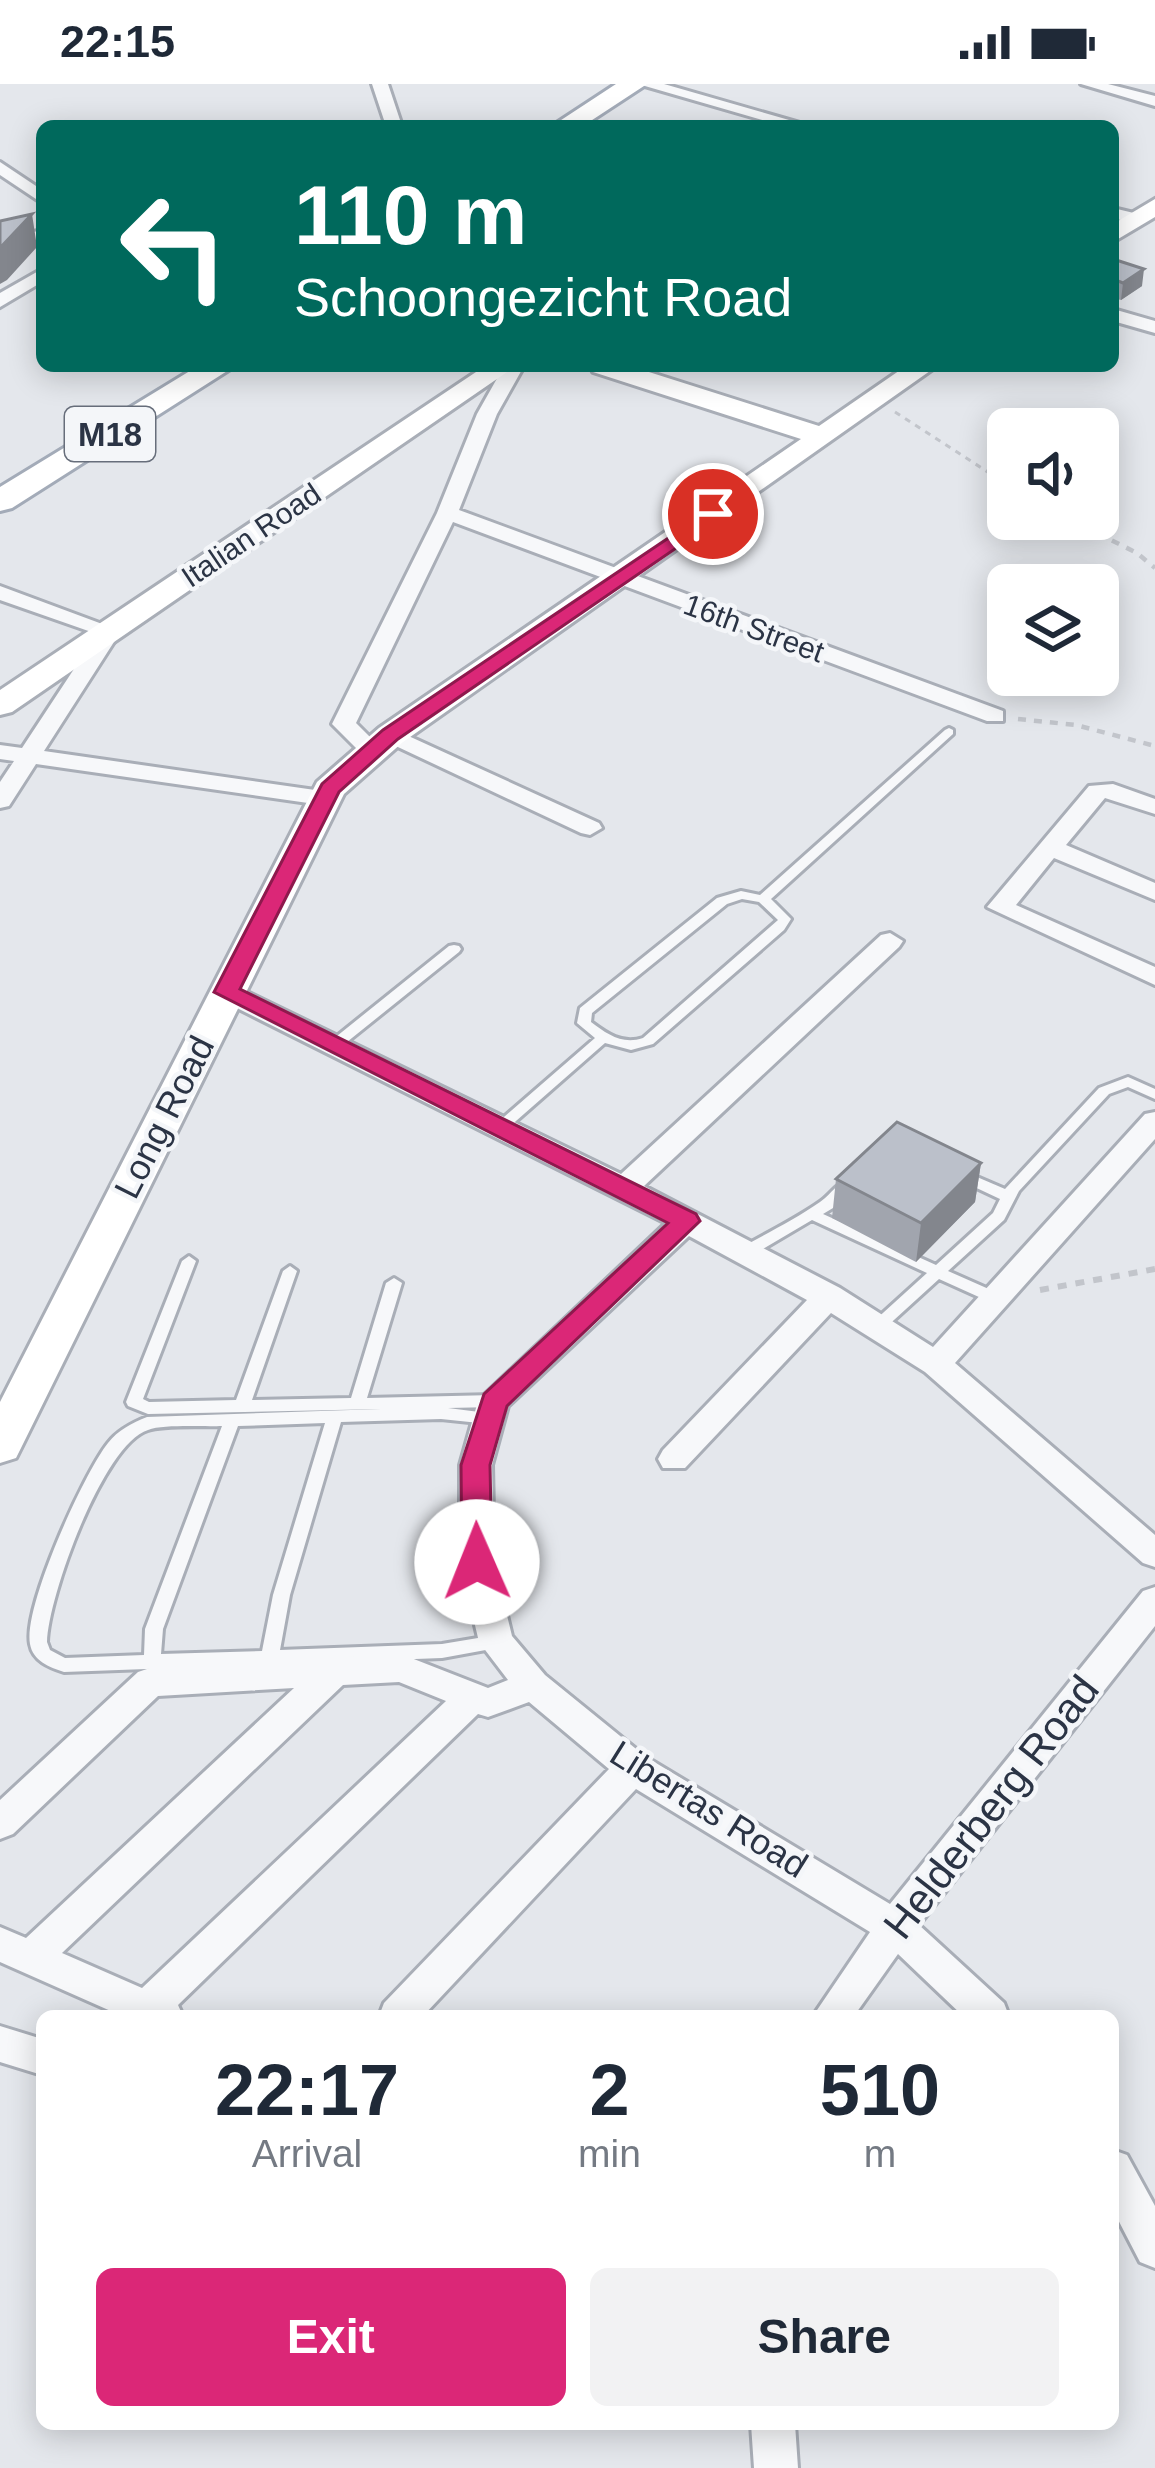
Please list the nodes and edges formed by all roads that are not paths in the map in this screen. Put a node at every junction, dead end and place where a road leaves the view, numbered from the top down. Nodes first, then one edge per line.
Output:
1 (380, 84) edge
2 (578, 84) edge
3 (634, 84) edge
4 (1090, 84) edge
5 (664, 86) edge
6 (1155, 101) edge
7 (392, 120) edge
8 (574, 120) edge
9 (618, 120) edge
10 (781, 120) edge
11 (0, 167) edge
12 (36, 194) edge
13 (36, 236) edge
14 (0, 245) edge
15 (36, 278) edge
16 (0, 301) edge
17 (1119, 317) edge
18 (1155, 327) edge
19 (155, 372) edge
20 (210, 372) edge
21 (494, 372) edge
22 (511, 372) edge
23 (622, 372) edge
24 (916, 372) edge
25 (458, 395) junction
26 (487, 414) junction
27 (824, 437) junction
28 (0, 464) edge
29 (0, 501) edge
30 (447, 512) junction
31 (620, 578) junction
32 (0, 592) edge
33 (110, 631) junction
34 (0, 706) edge
35 (995, 716) road end
36 (950, 732) dead end
37 (381, 743) junction
38 (0, 752) edge
39 (29, 754) junction
40 (326, 793) junction
41 (0, 801) edge
42 (1155, 807) edge
43 (590, 828) dead end
44 (1049, 847) junction
45 (1155, 892) edge
46 (763, 899) junction
47 (890, 941) dead end
48 (454, 949) dead end
49 (1155, 977) edge
50 (226, 992) junction
51 (603, 1038) junction
52 (337, 1043) junction
53 (1155, 1094) edge
54 (1155, 1120) edge
55 (502, 1126) junction
56 (960, 1160) edge
57 (868, 1169) edge
58 (624, 1188) junction
59 (1009, 1198) junction
60 (812, 1214) junction
61 (686, 1221) junction
62 (746, 1252) junction
63 (189, 1261) dead end
64 (290, 1271) dead end
65 (935, 1274) junction
66 (394, 1282) dead end
67 (829, 1296) junction
68 (995, 1298) junction
69 (878, 1326) junction
70 (936, 1364) junction
71 (11, 1399) edge
72 (357, 1405) junction
73 (491, 1409) junction
74 (237, 1413) junction
75 (335, 1416) junction
76 (0, 1446) edge
77 (674, 1459) dead end
78 (1155, 1554) edge
79 (1149, 1618) edge
80 (496, 1642) junction
81 (270, 1656) junction
82 (152, 1660) junction
83 (334, 1672) junction
84 (533, 1685) junction
85 (470, 1700) junction
86 (633, 1768) junction
87 (0, 1823) edge
88 (895, 1927) junction
89 (15, 1952) edge
90 (151, 2010) edge
91 (158, 2010) edge
92 (404, 2010) edge
93 (836, 2010) edge
94 (984, 2010) edge
95 (0, 2044) edge
96 (36, 2055) edge
97 (1119, 2180) edge
98 (1155, 2248) edge
99 (773, 2430) edge
100 (776, 2468) edge

1 - 7 street
2 - 8 main road
3 - 8 main road
4 - 6 street
5 - 9 main road
5 - 10 street
11 - 12 street
13 - 14 street
15 - 16 street
17 - 18 street
19 - 28 main road, M18
20 - 29 main road, M18
21 - 25 main road, Italian Road
22 - 26 street
23 - 27 main road
24 - 27 main road
25 - 26 street
25 - 33 main road, Italian Road
26 - 30 street
27 - 31 main road
30 - 31 street, 16th Street
30 - 37 street
31 - 35 street, 16th Street
31 - 37 main road
32 - 33 street
33 - 34 main road, Italian Road
33 - 39 street
36 - 46 lane
37 - 40 main road
37 - 43 street
38 - 39 street
39 - 40 street
39 - 41 street
40 - 50 main road, Long Road
42 - 44 street
44 - 45 street
44 - 49 street
46 - 51 lane
46 - 51 lane
47 - 58 street
48 - 52 lane
50 - 52 street
50 - 71 main road, Long Road
51 - 55 lane
52 - 55 street
53 - 59 lane
54 - 68 street
55 - 58 street
56 - 59 lane
57 - 60 lane
58 - 61 street
59 - 65 lane
60 - 62 lane
60 - 65 lane
61 - 62 street
61 - 73 street
62 - 67 street
63 - 74 lane
64 - 74 lane
65 - 68 lane
65 - 69 lane
66 - 72 lane
67 - 69 street
67 - 77 street
68 - 70 street
69 - 70 street
70 - 78 street
71 - 76 main road, Long Road
72 - 73 lane
72 - 74 lane
73 - 75 lane
73 - 80 street, Libertas Road
74 - 75 lane
74 - 82 lane
74 - 82 lane
75 - 81 lane
79 - 88 street, Helderberg Road
80 - 81 lane
80 - 84 street, Libertas Road
81 - 82 lane
83 - 85 street
83 - 87 street
83 - 89 street
84 - 85 street
84 - 86 street, Libertas Road
85 - 91 street
86 - 88 street, Libertas Road
86 - 92 street
88 - 93 street, Helderberg Road
88 - 94 street, Libertas Road
89 - 90 street
95 - 96 street
97 - 98 street
99 - 100 street

